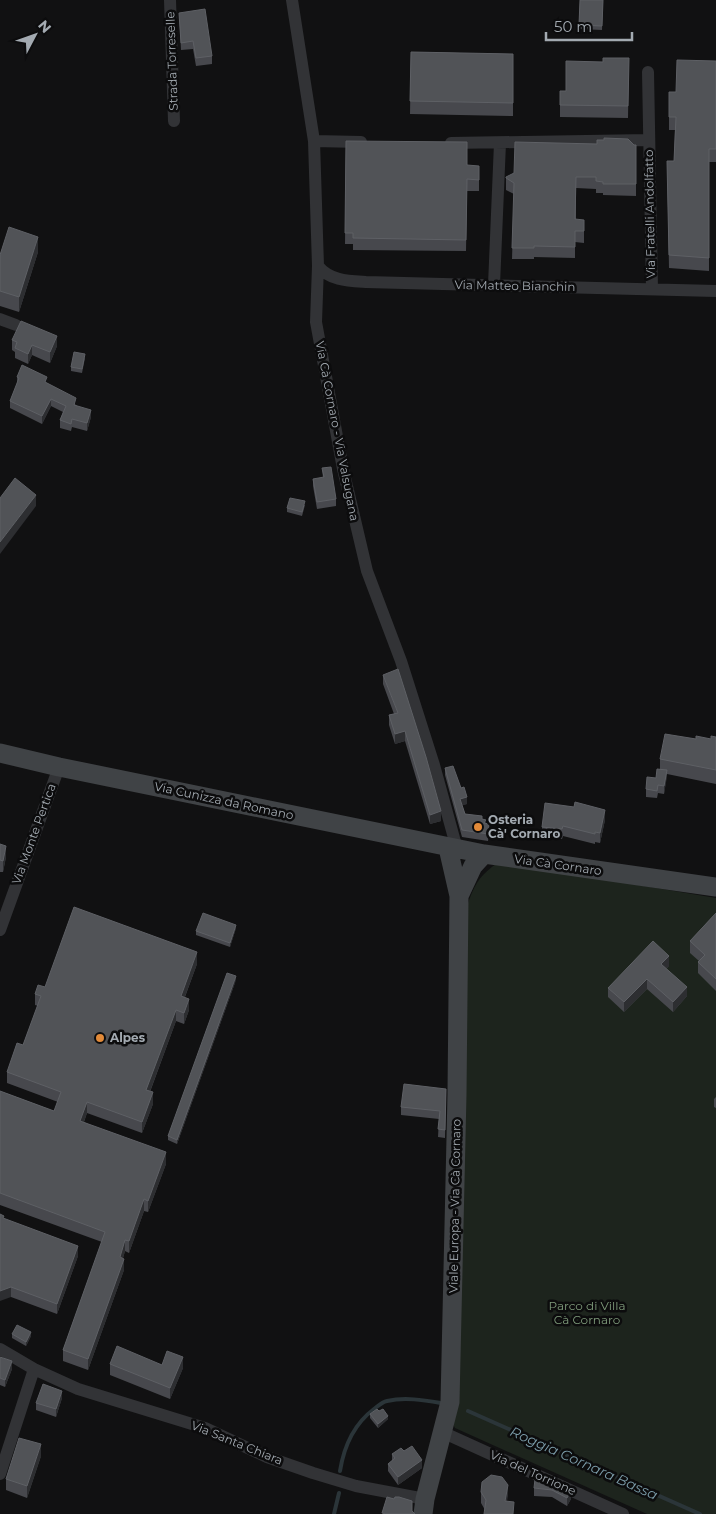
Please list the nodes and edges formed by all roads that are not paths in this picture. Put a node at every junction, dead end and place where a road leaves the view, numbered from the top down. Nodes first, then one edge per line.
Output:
1 (170, 0) edge
2 (292, 0) edge
3 (648, 72) dead end
4 (174, 121) dead end
5 (649, 140) junction
6 (314, 141) junction
7 (372, 142) edge
8 (441, 142) edge
9 (500, 143) junction
10 (318, 266) junction
11 (494, 285) junction
12 (652, 289) junction
13 (716, 291) edge
14 (0, 318) edge
15 (16, 325) dead end
16 (0, 753) edge
17 (58, 767) junction
18 (453, 848) junction
19 (484, 854) junction
20 (470, 872) junction
21 (716, 887) edge
22 (459, 896) junction
23 (0, 930) edge
24 (0, 1349) edge
25 (34, 1369) junction
26 (442, 1432) junction
27 (0, 1474) edge
28 (424, 1507) edge
29 (623, 1514) edge

1 - 4 street, Strada Torreselle
2 - 6 street, Via Cà Cornaro - Via Valsugana
3 - 5 street, Via Fratelli Andolfatto
5 - 9 street, Via Fratelli Andolfatto
5 - 12 street, Via Fratelli Andolfatto
6 - 7 street
6 - 10 street, Via Cà Cornaro - Via Valsugana
8 - 9 street, Via Fratelli Andolfatto
9 - 11 street
10 - 11 street, Via Matteo Bianchin
10 - 18 street, Via Cà Cornaro - Via Valsugana
11 - 12 street, Via Matteo Bianchin
12 - 13 street, Via Matteo Bianchin
14 - 15 street
16 - 17 street, Via Cunizza da Romano
17 - 18 street, Via Cunizza da Romano
17 - 23 street, Via Monte Pertica
18 - 19 street, Via Cà Cornaro
18 - 20 street
18 - 22 street
19 - 20 street
19 - 21 street, Via Cà Cornaro
20 - 22 street
22 - 26 street, Viale Europa - Via Cà Cornaro
24 - 25 street, Via Santa Chiara
25 - 27 street
25 - 28 street, Via Santa Chiara
26 - 28 street, Viale Europa - Via Cà Cornaro
26 - 29 street, Via del Torrione

